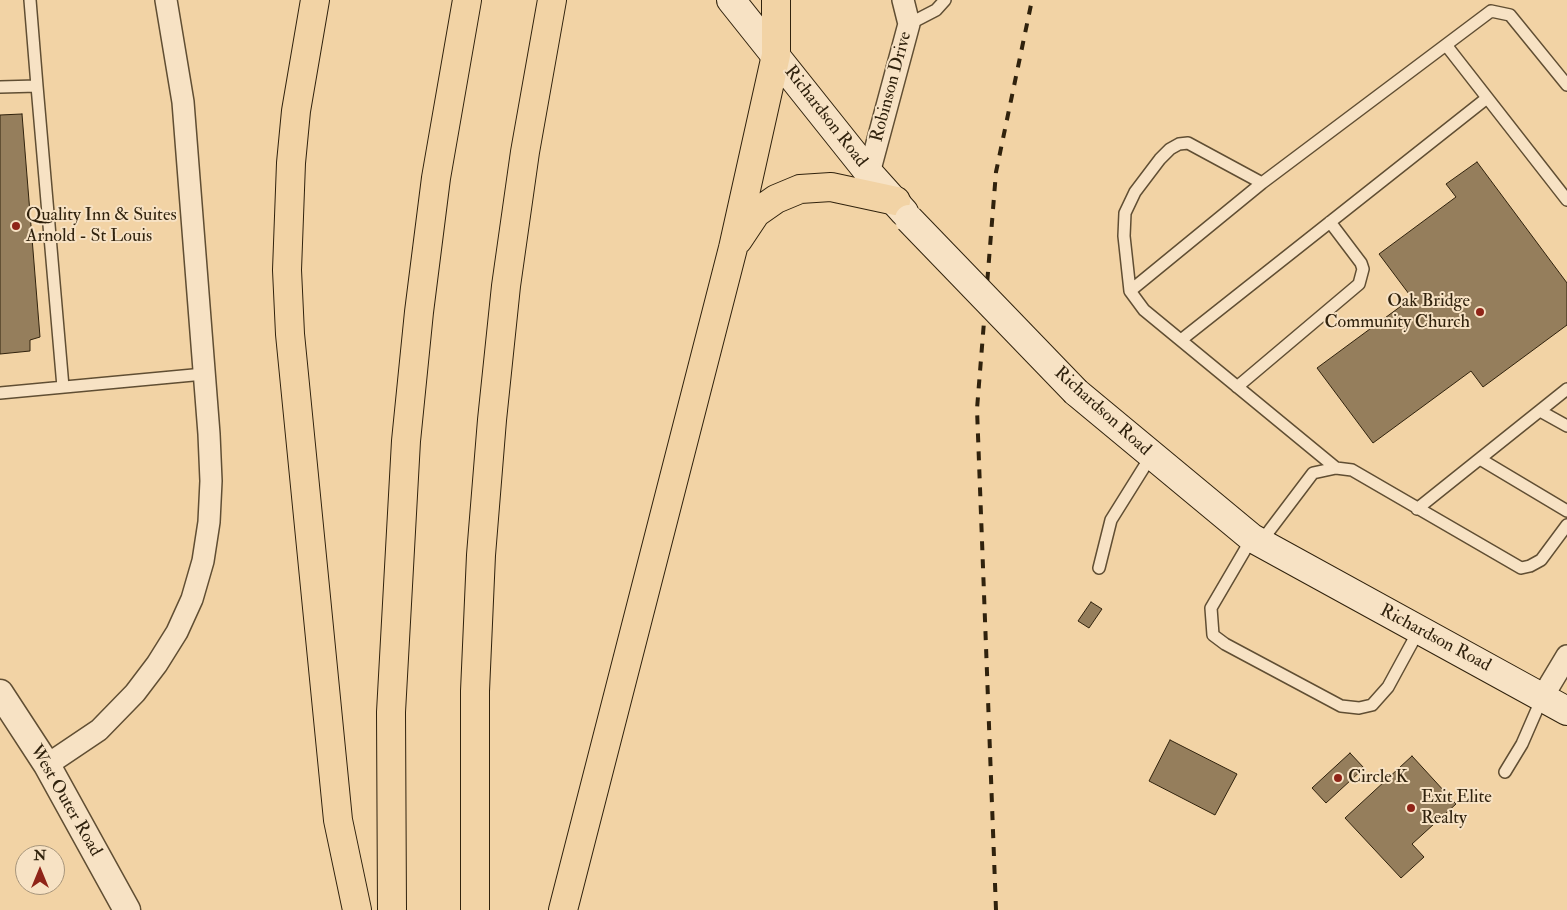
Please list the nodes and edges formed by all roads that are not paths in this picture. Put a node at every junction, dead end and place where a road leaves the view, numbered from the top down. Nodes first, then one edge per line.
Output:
1 (30, 0) edge
2 (166, 0) edge
3 (316, 0) edge
4 (467, 0) edge
5 (552, 0) edge
6 (731, 0) edge
7 (776, 0) edge
8 (903, 0) edge
9 (945, 0) edge
10 (909, 24) junction
11 (1446, 45) junction
12 (776, 55) junction
13 (1567, 85) edge
14 (37, 86) junction
15 (0, 87) edge
16 (1487, 98) junction
17 (869, 173) junction
18 (1262, 183) junction
19 (1567, 200) edge
20 (902, 210) junction
21 (1330, 222) junction
22 (733, 248) junction
23 (1130, 290) junction
24 (1181, 340) junction
25 (204, 374) junction
26 (1237, 387) junction
27 (63, 388) junction
28 (1567, 389) edge
29 (0, 393) edge
30 (1540, 411) junction
31 (1567, 426) edge
32 (1151, 456) junction
33 (1480, 459) junction
34 (1336, 468) junction
35 (1418, 509) junction
36 (1567, 511) edge
37 (1567, 525) edge
38 (1256, 540) junction
39 (1099, 568) dead end
40 (1419, 630) junction
41 (1567, 656) edge
42 (0, 693) edge
43 (1543, 696) junction
44 (1567, 711) edge
45 (47, 765) junction
46 (1505, 772) dead end
47 (127, 910) edge
48 (357, 910) edge
49 (392, 910) edge
50 (475, 910) edge
51 (563, 910) edge

1 - 14 lane
2 - 25 street
3 - 48 highway
4 - 49 highway
5 - 50 highway
6 - 12 main road, Richardson Road
7 - 12 highway
8 - 10 street, Robinson Drive
9 - 10 lane
10 - 17 street, Robinson Drive
11 - 13 lane
11 - 16 lane
11 - 18 lane
12 - 17 main road, Richardson Road
12 - 22 highway
14 - 15 lane
14 - 27 lane
16 - 19 lane
16 - 21 lane
17 - 20 main road, Richardson Road
18 - 23 lane
18 - 23 lane
20 - 22 highway
20 - 32 main road, Richardson Road, bridge
21 - 24 lane
21 - 26 lane
22 - 51 highway
23 - 24 lane
24 - 26 lane
25 - 27 lane
25 - 45 street
26 - 34 lane
27 - 29 lane
28 - 30 lane
30 - 31 lane
30 - 33 lane
32 - 38 main road, Richardson Road
32 - 39 lane
33 - 35 lane
33 - 36 lane
34 - 35 lane
34 - 38 lane
35 - 37 lane
38 - 40 main road, Richardson Road
38 - 40 lane
40 - 43 main road, Richardson Road
41 - 43 street
42 - 45 street, West Outer Road
43 - 44 main road, Richardson Road
43 - 46 lane
45 - 47 street, West Outer Road

